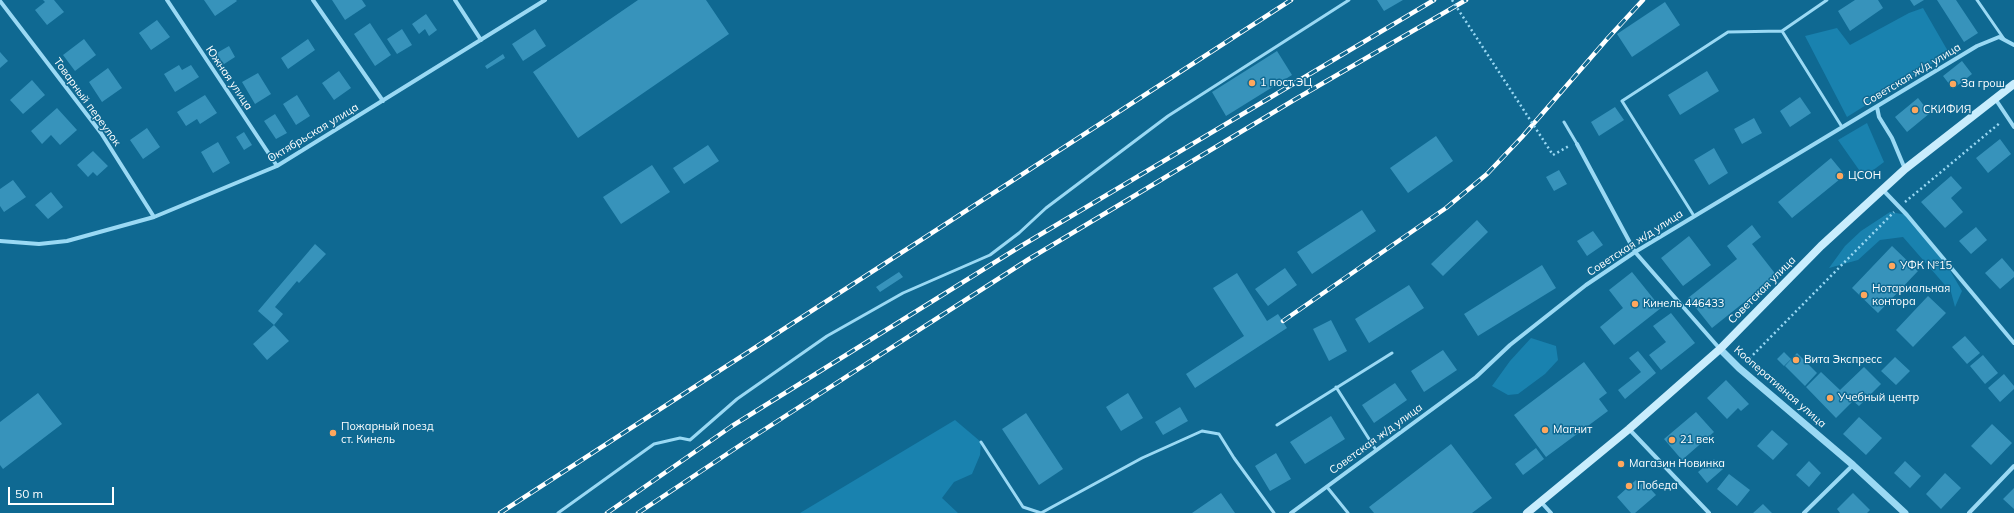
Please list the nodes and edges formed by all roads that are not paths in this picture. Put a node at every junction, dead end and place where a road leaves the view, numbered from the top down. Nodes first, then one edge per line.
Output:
1 (166, 0) edge
2 (313, 0) edge
3 (455, 0) edge
4 (545, 0) edge
5 (1349, 0) edge
6 (1827, 0) edge
7 (1977, 0) edge
8 (0, 1) edge
9 (1782, 31) junction
10 (481, 40) junction
11 (2005, 40) junction
12 (2014, 45) edge
13 (2014, 84) edge
14 (1996, 100) junction
15 (383, 101) junction
16 (1877, 107) junction
17 (1564, 122) dead end
18 (1842, 127) junction
19 (2014, 127) edge
20 (1577, 144) joint
21 (277, 166) junction
22 (1905, 169) junction
23 (1882, 189) junction
24 (1694, 216) junction
25 (154, 217) junction
26 (0, 241) edge
27 (1635, 252) junction
28 (2014, 342) edge
29 (1720, 348) junction
30 (1392, 353) dead end
31 (1336, 387) junction
32 (1277, 425) dead end
33 (1629, 429) junction
34 (981, 442) dead end
35 (1376, 450) junction
36 (1853, 465) junction
37 (2014, 466) edge
38 (1327, 487) junction
39 (1540, 502) junction
40 (558, 513) edge
41 (1274, 513) edge
42 (1292, 513) edge
43 (1348, 513) edge
44 (1527, 513) edge
45 (1551, 513) edge
46 (1709, 513) edge
47 (1804, 513) edge
48 (1905, 513) edge
49 (1969, 513) edge

1 - 21 street, Южная улица
2 - 15 street
3 - 10 street
4 - 10 street, Октябрьская улица
5 - 40 lane
6 - 9 lane
7 - 11 lane
8 - 25 street, Товарный переулок
9 - 18 lane
9 - 24 lane
10 - 15 street, Октябрьская улица
11 - 12 street
11 - 16 street, Советская ж/д улица
13 - 14 main road, Советская улица
14 - 19 street
14 - 22 main road, Советская улица
15 - 21 street, Октябрьская улица
16 - 18 street, Советская ж/д улица
16 - 22 street
17 - 20 lane
18 - 24 street, Советская ж/д улица
20 - 27 street, Кооперативная улица
21 - 25 street, Октябрьская улица
22 - 23 main road, Советская улица
23 - 28 street
23 - 29 main road, Советская улица
24 - 27 street, Советская ж/д улица
25 - 26 street, Октябрьская улица
27 - 29 street, Кооперативная улица
27 - 35 street, Советская ж/д улица
29 - 33 main road, Советская улица
29 - 36 street, Кооперативная улица
30 - 31 lane
31 - 32 lane
31 - 35 lane
33 - 39 main road, Советская улица
33 - 46 street
34 - 41 lane
35 - 38 street, Советская ж/д улица
36 - 47 street
36 - 48 street, Кооперативная улица
37 - 49 street
38 - 42 street, Советская ж/д улица
38 - 43 lane
39 - 44 main road, Советская улица
39 - 45 street

